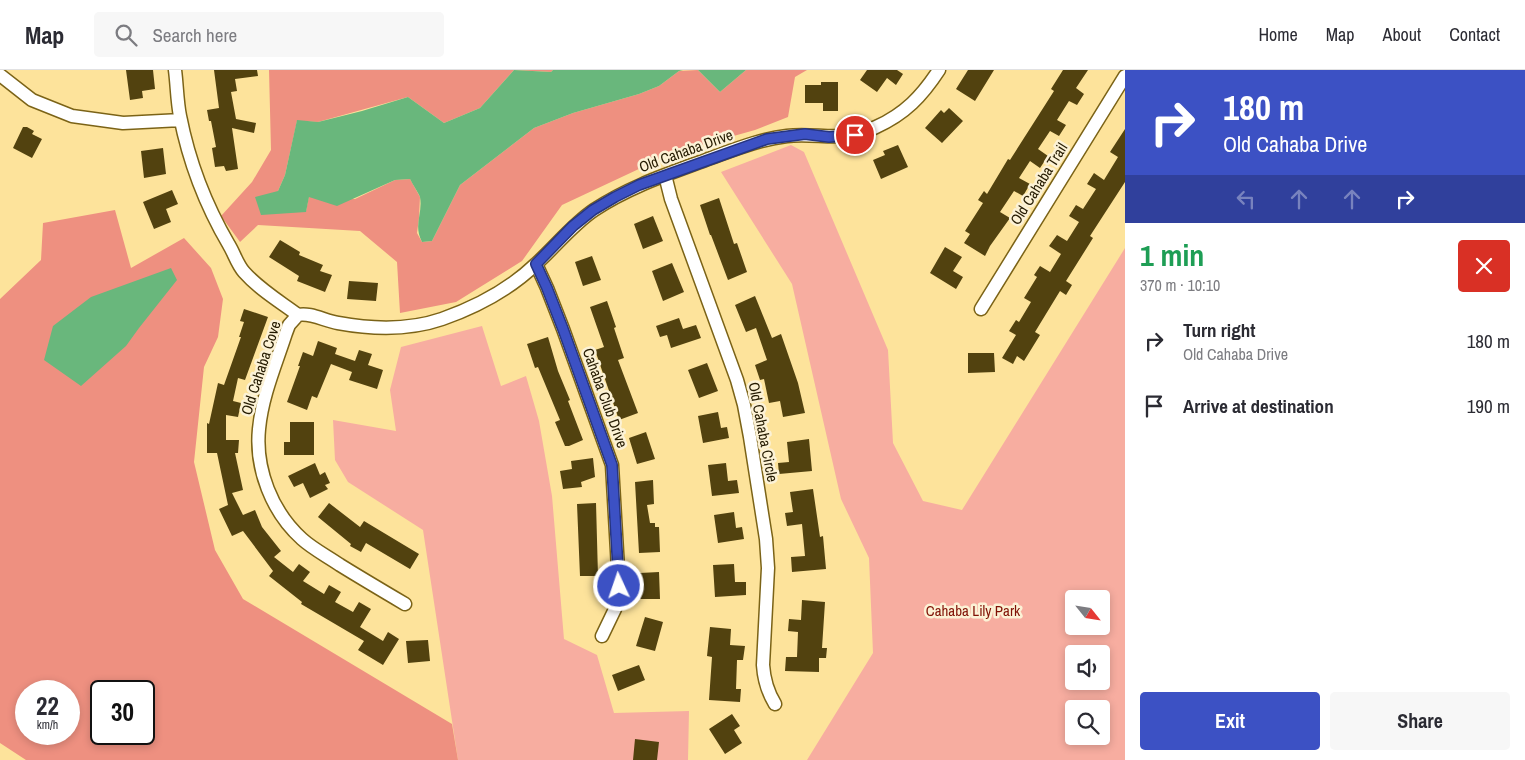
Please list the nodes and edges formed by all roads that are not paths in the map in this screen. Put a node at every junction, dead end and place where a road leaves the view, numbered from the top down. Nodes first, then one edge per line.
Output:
1 (175, 70) edge
2 (939, 70) edge
3 (0, 75) edge
4 (1125, 76) edge
5 (181, 120) junction
6 (665, 175) junction
7 (536, 264) junction
8 (981, 309) dead end
9 (298, 315) junction
10 (405, 604) dead end
11 (602, 636) dead end
12 (775, 704) dead end

1 - 5 street, Old Cahaba Drive
2 - 6 street, Old Cahaba Drive
3 - 5 street
4 - 8 street, Old Cahaba Trail
5 - 9 street, Old Cahaba Drive
6 - 7 street, Old Cahaba Drive
6 - 12 street, Old Cahaba Circle
7 - 9 street, Old Cahaba Drive
7 - 11 street, Cahaba Club Drive
9 - 10 street, Old Cahaba Cove

